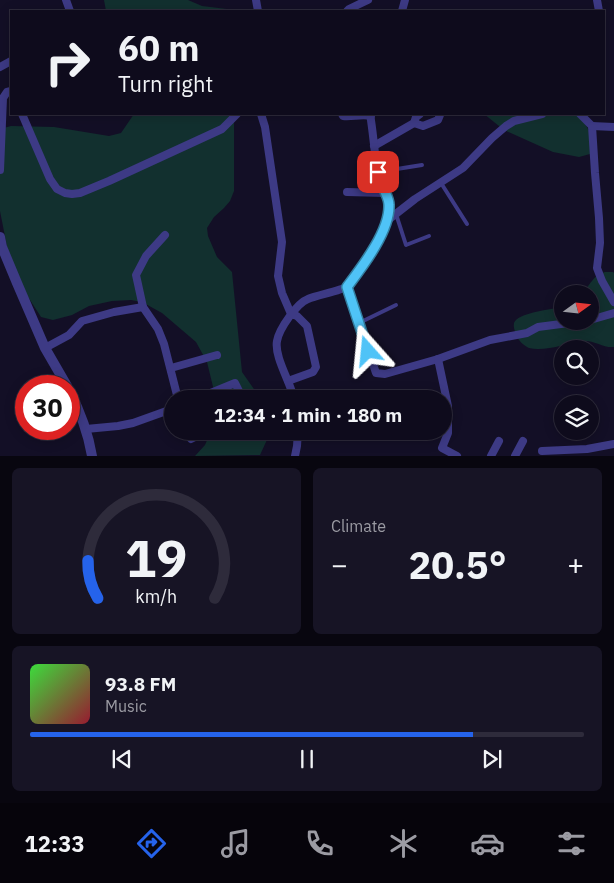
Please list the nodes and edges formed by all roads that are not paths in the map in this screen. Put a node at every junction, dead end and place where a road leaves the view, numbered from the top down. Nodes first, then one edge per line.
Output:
1 (368, 0) edge
2 (348, 10) edge
3 (10, 91) edge
4 (22, 115) edge
5 (236, 115) edge
6 (261, 115) edge
7 (342, 115) edge
8 (367, 115) edge
9 (370, 115) edge
10 (419, 115) edge
11 (440, 115) edge
12 (538, 115) edge
13 (581, 115) edge
14 (414, 123) junction
15 (592, 126) junction
16 (614, 127) edge
17 (374, 146) junction
18 (422, 165) dead end
19 (0, 170) edge
20 (378, 172) junction
21 (441, 183) junction
22 (347, 192) dead end
23 (386, 193) junction
24 (396, 214) junction
25 (388, 220) junction
26 (467, 224) dead end
27 (165, 235) dead end
28 (429, 236) dead end
29 (1, 244) edge
30 (347, 287) junction
31 (614, 302) edge
32 (396, 305) dead end
33 (143, 307) junction
34 (614, 313) edge
35 (291, 314) junction
36 (599, 317) edge
37 (359, 323) junction
38 (554, 325) edge
39 (45, 348) junction
40 (217, 355) dead end
41 (438, 359) junction
42 (171, 368) junction
43 (60, 375) edge
44 (288, 381) junction
45 (176, 390) edge
46 (218, 390) edge
47 (238, 390) edge
48 (291, 390) edge
49 (80, 412) edge
50 (164, 412) edge
51 (86, 429) junction
52 (298, 440) edge
53 (499, 441) dead end
54 (523, 441) dead end
55 (614, 444) edge
56 (542, 451) dead end
57 (92, 456) edge
58 (295, 456) edge
59 (457, 456) edge
60 (491, 456) edge
61 (514, 456) edge

1 - 2 street
3 - 19 street
4 - 5 street
6 - 35 street
7 - 8 street
9 - 17 street
10 - 14 street
11 - 14 street
12 - 21 street
13 - 15 street
14 - 17 street
15 - 16 street
15 - 31 street
17 - 20 street
18 - 20 lane
20 - 23 street
21 - 24 street
21 - 26 lane
22 - 23 street
23 - 25 street
24 - 25 street
24 - 28 lane
25 - 30 street
27 - 33 street
29 - 39 street
30 - 35 street
30 - 37 street
32 - 37 lane
33 - 39 street
33 - 42 street
34 - 36 street
35 - 44 street
35 - 44 street
37 - 41 street
38 - 41 street
39 - 43 street
40 - 42 street
41 - 59 street
42 - 45 street
44 - 48 street
46 - 47 street
49 - 51 street
50 - 51 street
51 - 57 street
52 - 58 street
53 - 60 street
54 - 61 street
55 - 56 street

